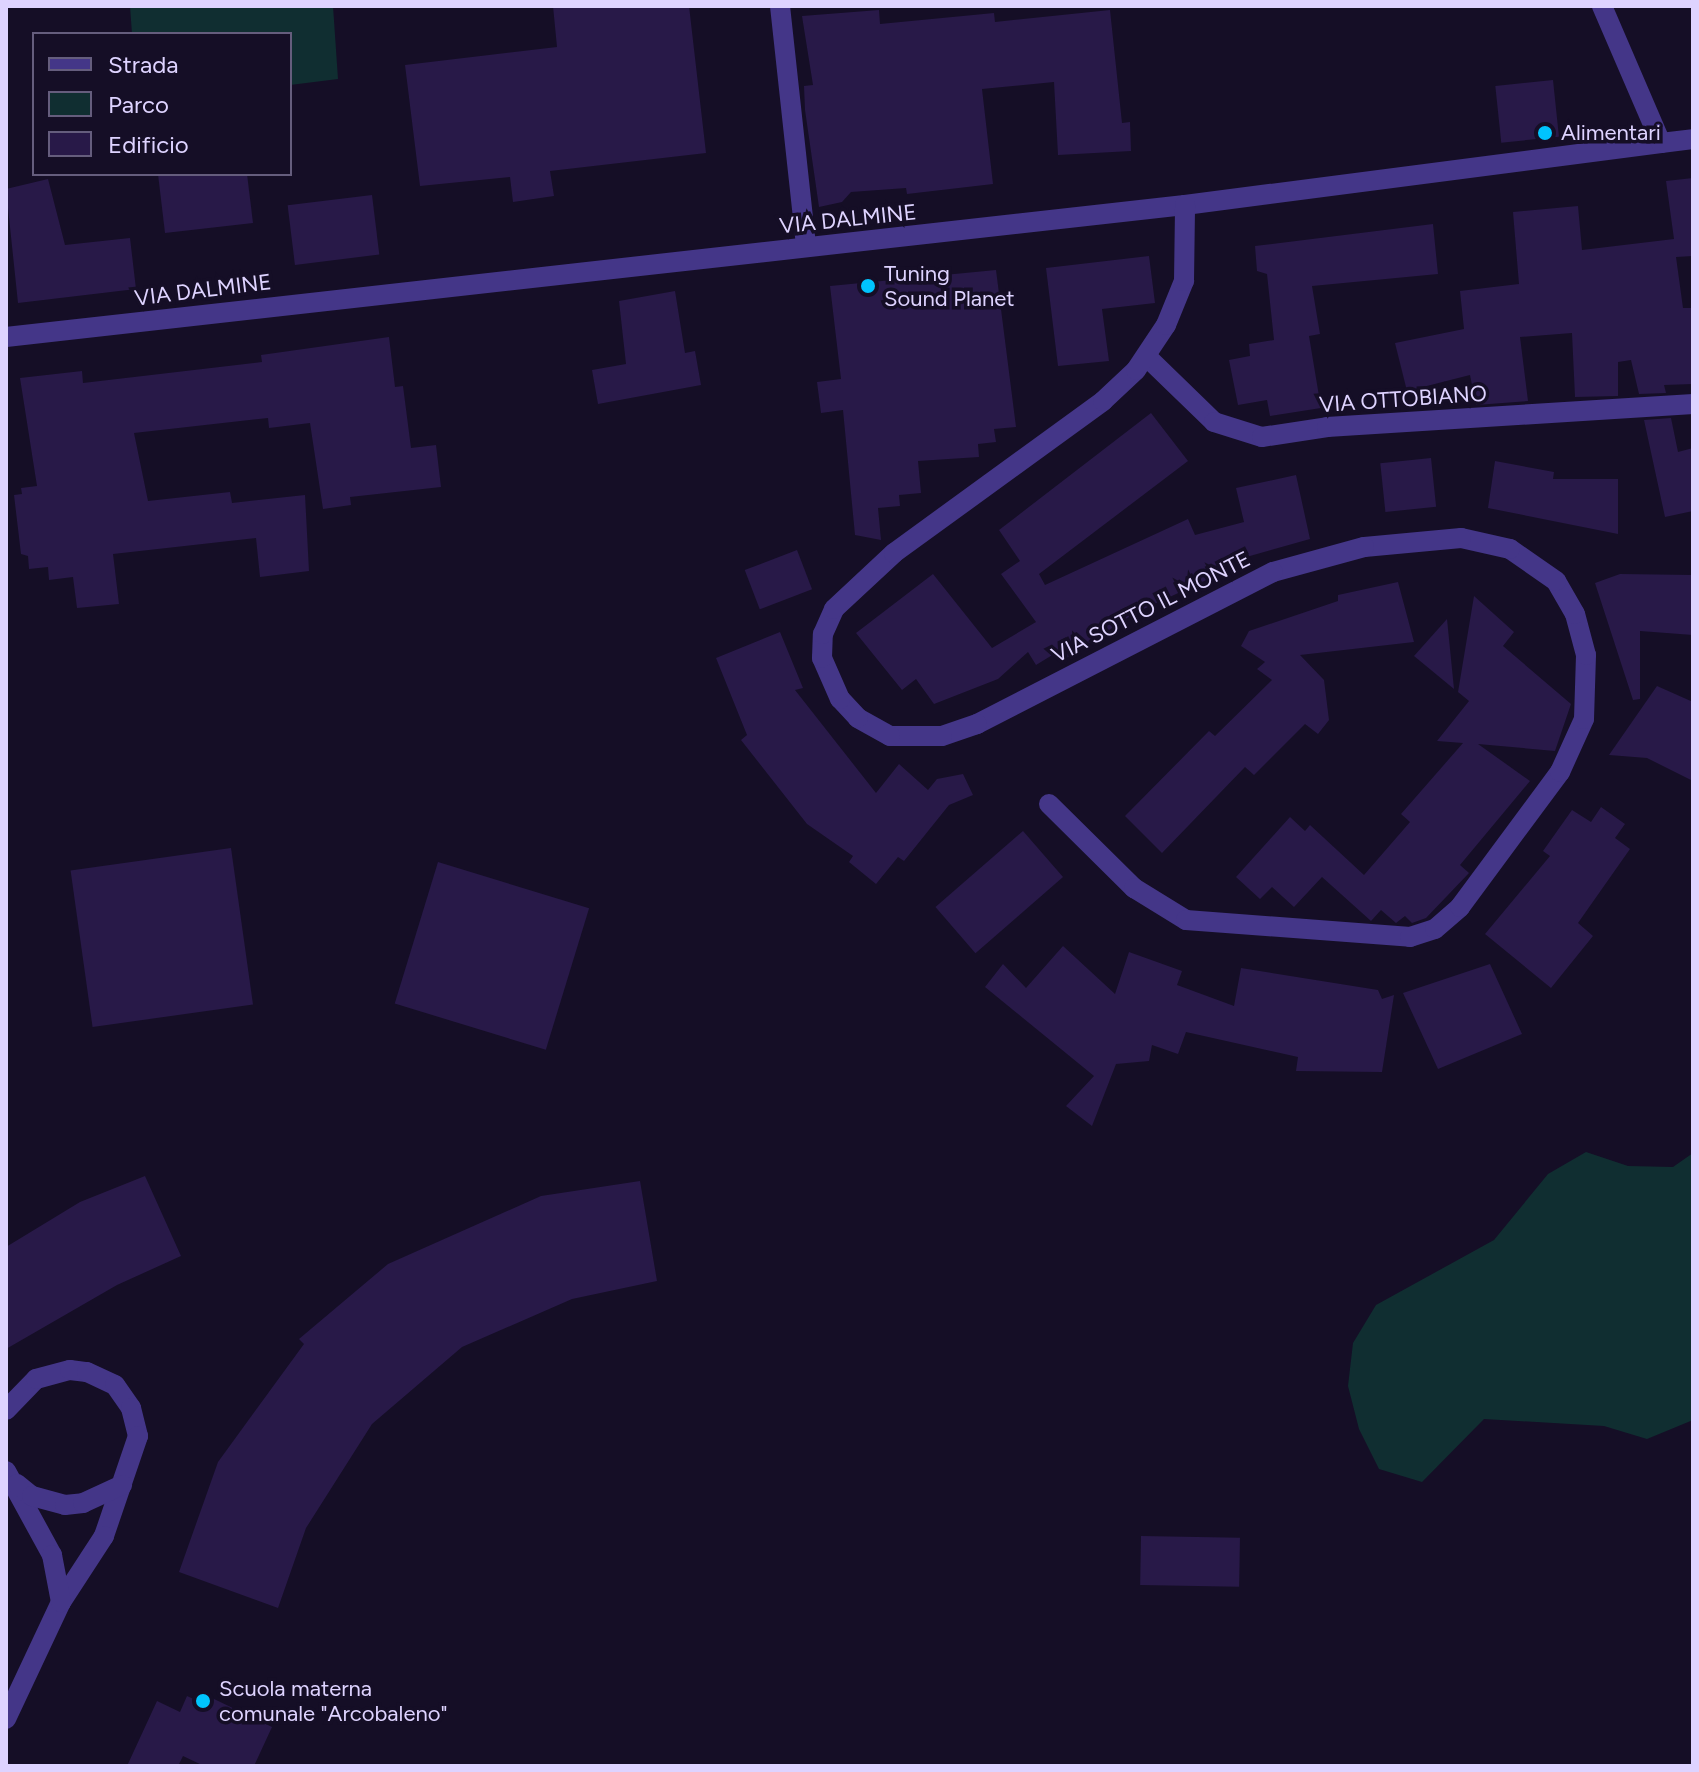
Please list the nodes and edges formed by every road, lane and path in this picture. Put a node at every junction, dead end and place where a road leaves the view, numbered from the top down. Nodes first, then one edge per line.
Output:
1 (780, 6) edge
2 (1602, 6) edge
3 (1693, 139) edge
4 (1661, 143) junction
5 (1185, 205) junction
6 (806, 247) junction
7 (6, 337) edge
8 (1146, 356) junction
9 (1693, 404) edge
10 (1049, 804) dead end
11 (6, 1410) edge
12 (10, 1476) edge
13 (122, 1485) junction
14 (61, 1602) junction
15 (6, 1719) edge

1 - 6 street
2 - 4 street
3 - 4 street, VIA DALMINE
4 - 5 street, VIA DALMINE
5 - 6 street, VIA DALMINE
5 - 8 street, VIA SOTTO IL MONTE
6 - 7 street, VIA DALMINE
8 - 9 street, VIA OTTOBIANO
8 - 10 street, VIA SOTTO IL MONTE
11 - 13 street
12 - 13 street
12 - 14 street
13 - 14 street
14 - 15 street

